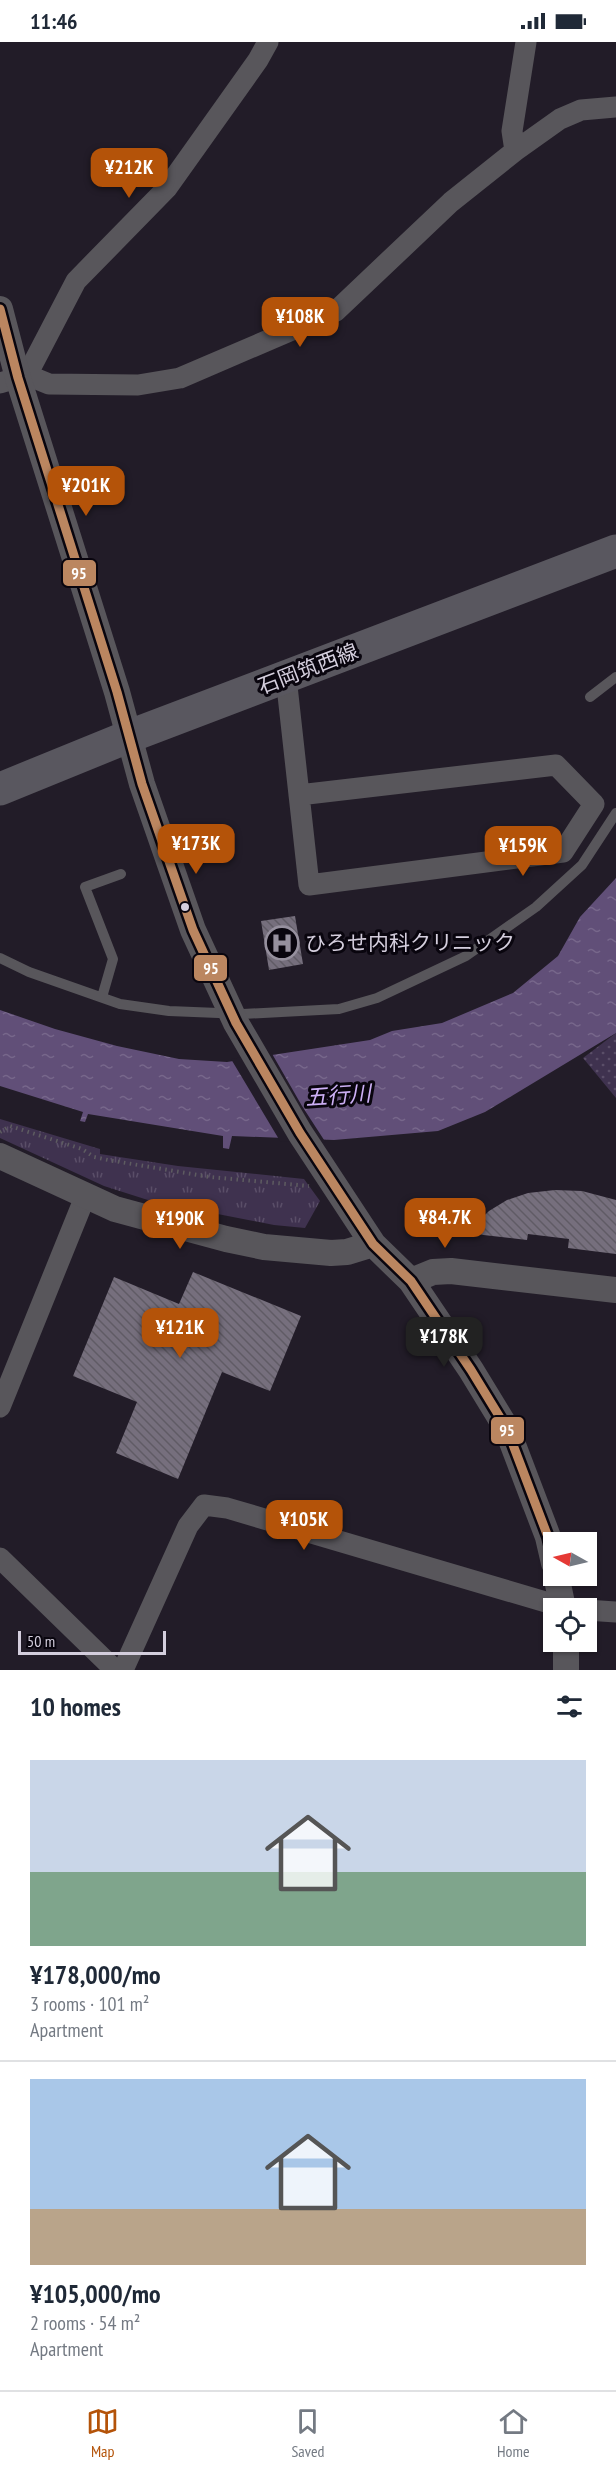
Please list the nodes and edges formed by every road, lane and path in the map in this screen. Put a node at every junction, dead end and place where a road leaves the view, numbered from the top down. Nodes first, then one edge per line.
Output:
1 (268, 42) edge
2 (526, 42) edge
3 (616, 107) edge
4 (515, 151) junction
5 (0, 309) edge
6 (15, 378) edge
7 (616, 551) edge
8 (286, 677) junction
9 (616, 677) edge
10 (590, 697) dead end
11 (130, 736) junction
12 (0, 789) edge
13 (299, 795) junction
14 (616, 813) edge
15 (122, 874) dead end
16 (0, 958) edge
17 (102, 997) junction
18 (233, 1018) junction
19 (0, 1132) edge
20 (0, 1156) edge
21 (325, 1184) junction
22 (86, 1197) junction
23 (373, 1244) junction
24 (411, 1281) junction
25 (616, 1290) edge
26 (0, 1407) edge
27 (546, 1532) edge
28 (0, 1558) edge
29 (0, 1577) edge
30 (30, 1588) junction
31 (543, 1602) edge
32 (597, 1611) edge
33 (616, 1612) edge
34 (566, 1652) edge
35 (115, 1670) edge
36 (123, 1670) edge
37 (566, 1670) edge

1 - 6 street
2 - 4 street
3 - 4 street
4 - 6 street
5 - 6 street
6 - 11 street
7 - 8 main road, 石岡筑西線
8 - 11 main road, 石岡筑西線
8 - 13 street
9 - 10 lane
11 - 12 main road, 石岡筑西線
11 - 18 street
13 - 13 street
14 - 18 lane
15 - 17 lane
16 - 17 lane
17 - 18 lane
18 - 21 street
19 - 21 path
20 - 22 street
21 - 23 street
22 - 23 street
22 - 26 street
23 - 24 street
24 - 25 street
24 - 27 street
28 - 30 street
29 - 30 street
30 - 35 street
31 - 36 street
32 - 33 street
34 - 37 street

